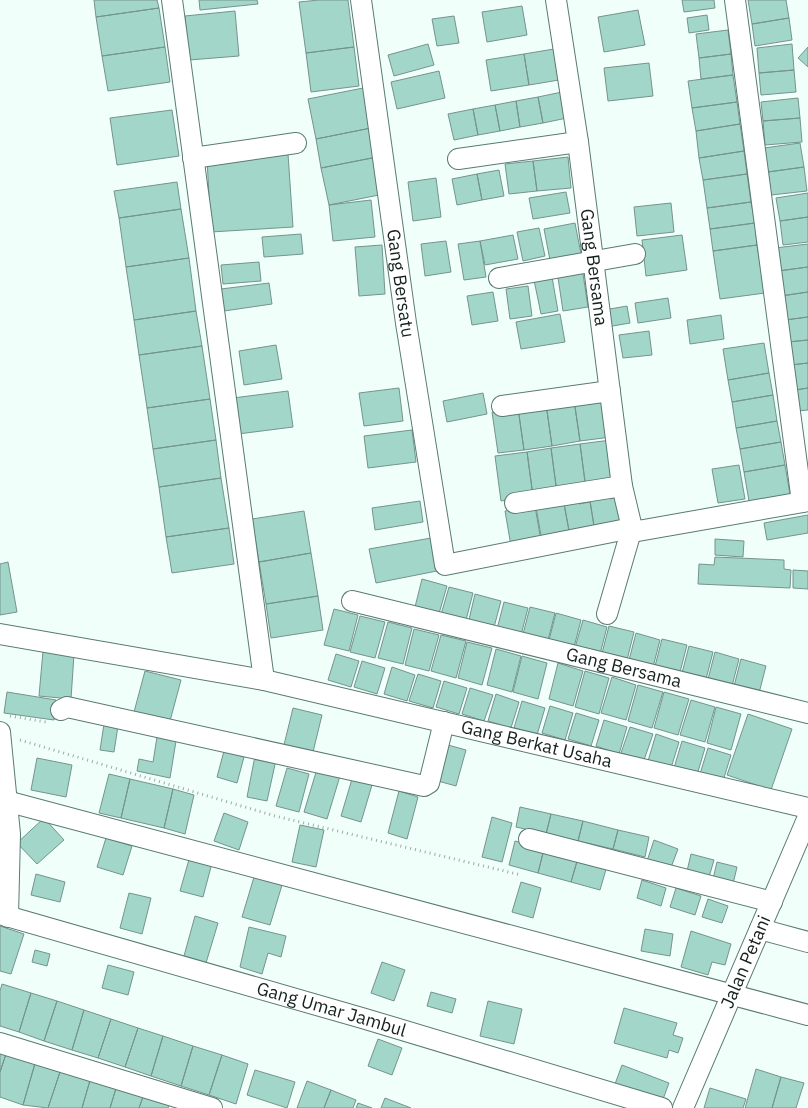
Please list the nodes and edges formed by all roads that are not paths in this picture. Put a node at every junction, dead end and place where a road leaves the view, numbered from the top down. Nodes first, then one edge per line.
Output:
1 (172, 0) edge
2 (361, 0) edge
3 (556, 0) edge
4 (735, 0) edge
5 (296, 142) dead end
6 (578, 142) junction
7 (193, 158) junction
8 (458, 159) dead end
9 (635, 254) dead end
10 (593, 262) junction
11 (499, 278) dead end
12 (610, 390) junction
13 (502, 406) dead end
14 (622, 486) junction
15 (805, 501) edge
16 (515, 503) dead end
17 (635, 529) junction
18 (352, 602) dead end
19 (607, 614) dead end
20 (0, 634) edge
21 (264, 680) junction
22 (61, 710) road end
23 (808, 713) edge
24 (444, 722) junction
25 (2, 729) edge
26 (6, 801) junction
27 (808, 808) edge
28 (808, 817) edge
29 (529, 839) dead end
30 (772, 902) junction
31 (4, 916) edge
32 (760, 929) junction
33 (808, 942) edge
34 (731, 996) junction
35 (808, 1015) edge
36 (0, 1043) edge
37 (212, 1108) edge
38 (662, 1108) edge
39 (683, 1108) edge

1 - 7 street
2 - 17 street, Gang Bersatu
3 - 6 street, Gang Bersama
4 - 15 street
5 - 7 street
6 - 8 street
6 - 10 street, Gang Bersama
7 - 21 street
9 - 10 street
10 - 11 street
10 - 12 street, Gang Bersama
12 - 13 street
12 - 14 street, Gang Bersama
14 - 16 street
14 - 17 street, Gang Bersama
15 - 17 street
17 - 19 street
18 - 23 street, Gang Bersama
20 - 21 street, Gang Berkat Usaha
21 - 24 street, Gang Berkat Usaha
22 - 24 street
24 - 27 street, Gang Berkat Usaha
25 - 26 street
26 - 31 street
26 - 34 street
28 - 30 street, Jalan Petani
29 - 30 street
30 - 32 street, Jalan Petani
31 - 38 street, Gang Umar Jambul
32 - 33 street
32 - 34 street, Jalan Petani
34 - 35 street
34 - 39 street, Jalan Petani
36 - 37 street

